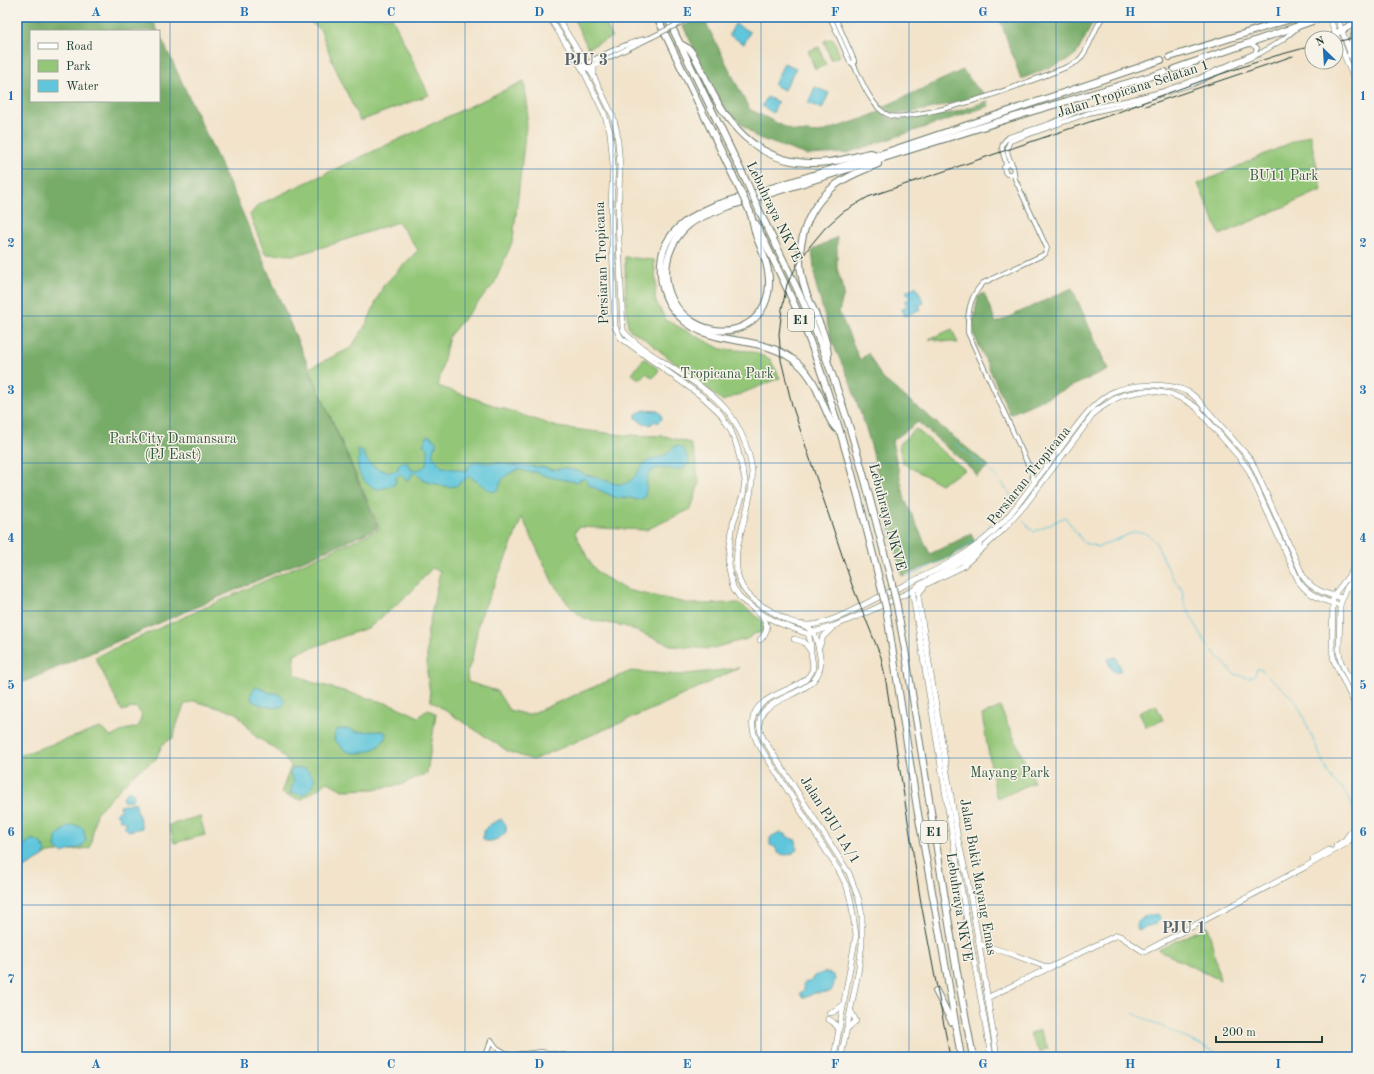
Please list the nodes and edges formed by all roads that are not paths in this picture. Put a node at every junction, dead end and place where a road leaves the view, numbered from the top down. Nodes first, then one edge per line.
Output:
1 (549, 17) edge
2 (557, 17) edge
3 (657, 17) edge
4 (667, 17) edge
5 (830, 17) edge
6 (835, 17) edge
7 (1103, 17) edge
8 (1297, 17) edge
9 (1324, 17) edge
10 (1329, 17) edge
11 (1337, 17) edge
12 (692, 18) edge
13 (1357, 22) edge
14 (1300, 25) junction
15 (1337, 30) junction
16 (1357, 30) edge
17 (650, 38) junction
18 (679, 43) junction
19 (1250, 43) junction
20 (1344, 43) edge
21 (1344, 50) edge
22 (1350, 55) junction
23 (1170, 57) dead end
24 (1161, 60) dead end
25 (599, 62) junction
26 (587, 65) junction
27 (854, 65) junction
28 (582, 68) junction
29 (1174, 69) dead end
30 (1165, 72) dead end
31 (1357, 72) edge
32 (594, 77) junction
33 (1357, 87) edge
34 (881, 156) junction
35 (1006, 165) junction
36 (1012, 165) junction
37 (1014, 171) junction
38 (1009, 174) junction
39 (1016, 179) junction
40 (612, 190) junction
41 (619, 191) junction
42 (750, 212) junction
43 (827, 362) junction
44 (1177, 389) junction
45 (1189, 392) junction
46 (1176, 396) junction
47 (1185, 400) junction
48 (840, 432) junction
49 (1031, 472) junction
50 (1042, 473) junction
51 (1034, 483) junction
52 (990, 536) junction
53 (1357, 565) edge
54 (1357, 575) edge
55 (926, 585) junction
56 (914, 590) junction
57 (905, 595) junction
58 (1334, 596) junction
59 (1342, 598) junction
60 (913, 600) junction
61 (1332, 603) junction
62 (1340, 605) junction
63 (762, 614) junction
64 (830, 619) junction
65 (796, 624) junction
66 (834, 626) junction
67 (811, 633) junction
68 (794, 638) dead end
69 (760, 640) dead end
70 (818, 648) junction
71 (811, 653) junction
72 (1357, 697) edge
73 (1357, 709) edge
74 (801, 797) junction
75 (801, 812) junction
76 (1357, 826) edge
77 (1286, 869) dead end
78 (1286, 876) junction
79 (978, 944) junction
80 (1050, 968) junction
81 (936, 991) dead end
82 (987, 998) junction
83 (843, 1005) junction
84 (838, 1028) junction
85 (957, 1032) junction
86 (989, 1045) junction
87 (509, 1055) junction
88 (995, 1056) edge
89 (482, 1057) edge
90 (495, 1057) edge
91 (578, 1057) edge
92 (834, 1057) edge
93 (841, 1057) edge
94 (961, 1057) edge
95 (973, 1057) edge
96 (991, 1057) edge

1 - 28 main road, Persiaran Tropicana
2 - 26 main road, Persiaran Tropicana
3 - 42 highway, Lebuhraya NKVE / E1, bridge
4 - 18 highway, Lebuhraya NKVE / E1
5 - 27 street
6 - 27 street
7 - 27 street
8 - 23 highway
9 - 14 highway
10 - 15 main road
11 - 15 main road
12 - 17 street, bridge
13 - 15 highway
14 - 19 highway
14 - 36 street, Jalan Tropicana Selatan 1
16 - 22 highway
17 - 25 street
17 - 26 street
18 - 34 highway
18 - 43 highway, Lebuhraya NKVE / E1, bridge
19 - 29 highway
19 - 35 street, Jalan Tropicana Selatan 1
20 - 22 main road
21 - 33 main road
22 - 31 main road
24 - 34 highway
25 - 26 street
25 - 32 main road
26 - 28 street
26 - 32 main road, Persiaran Tropicana
28 - 40 main road, Persiaran Tropicana
30 - 34 highway
32 - 41 main road, Persiaran Tropicana
34 - 42 highway
34 - 43 highway
34 - 48 highway
35 - 36 street
35 - 38 street
36 - 37 street
37 - 38 street
37 - 39 street
38 - 39 street
39 - 49 street
40 - 41 main road
40 - 63 main road, Persiaran Tropicana
41 - 65 main road, Persiaran Tropicana
42 - 48 highway, Lebuhraya NKVE / E1
43 - 95 highway, Lebuhraya NKVE / E1, bridge
44 - 45 main road, Persiaran Tropicana
44 - 46 main road
44 - 50 main road, Persiaran Tropicana
45 - 47 main road
45 - 58 main road, Persiaran Tropicana
46 - 47 main road, Persiaran Tropicana
46 - 55 main road, Persiaran Tropicana
47 - 61 main road, Persiaran Tropicana
48 - 85 highway, Lebuhraya NKVE / E1, bridge
49 - 50 street
49 - 51 street
50 - 51 main road, Persiaran Tropicana
51 - 52 main road, Persiaran Tropicana
52 - 56 main road
52 - 64 main road, Persiaran Tropicana
53 - 58 main road
54 - 59 main road
55 - 56 main road, Persiaran Tropicana
55 - 79 main road, Jalan Bukit Mayang Emas
56 - 57 main road, Persiaran Tropicana
56 - 60 main road, Jalan Bukit Mayang Emas
57 - 60 main road
57 - 66 main road, Persiaran Tropicana
58 - 59 main road, Persiaran Tropicana
58 - 61 main road
59 - 62 main road
60 - 86 main road, Jalan Bukit Mayang Emas
61 - 62 main road, Persiaran Tropicana
61 - 73 main road
62 - 72 main road
63 - 67 main road, Persiaran Tropicana
63 - 69 main road
64 - 65 main road, Persiaran Tropicana
64 - 67 main road
65 - 67 main road
66 - 67 main road, Persiaran Tropicana
66 - 70 main road
67 - 70 main road, Jalan PJU 1A/1
67 - 71 main road, Jalan PJU 1A/1
68 - 71 main road
70 - 74 main road, Jalan PJU 1A/1
71 - 75 main road, Jalan PJU 1A/1
74 - 75 main road
74 - 93 main road, Jalan PJU 1A/1
75 - 83 main road, Jalan PJU 1A/1
76 - 78 main road
77 - 78 main road
78 - 80 main road
79 - 80 main road
79 - 82 main road, Jalan Bukit Mayang Emas
80 - 82 main road
81 - 85 highway
82 - 88 main road, Jalan Bukit Mayang Emas
83 - 84 main road, Jalan PJU 1A/1
83 - 84 main road
84 - 92 main road, Jalan PJU 1A/1
85 - 94 highway, Lebuhraya NKVE / E1
86 - 88 main road
86 - 96 main road, Jalan Bukit Mayang Emas
87 - 89 street
87 - 90 street
87 - 91 street

